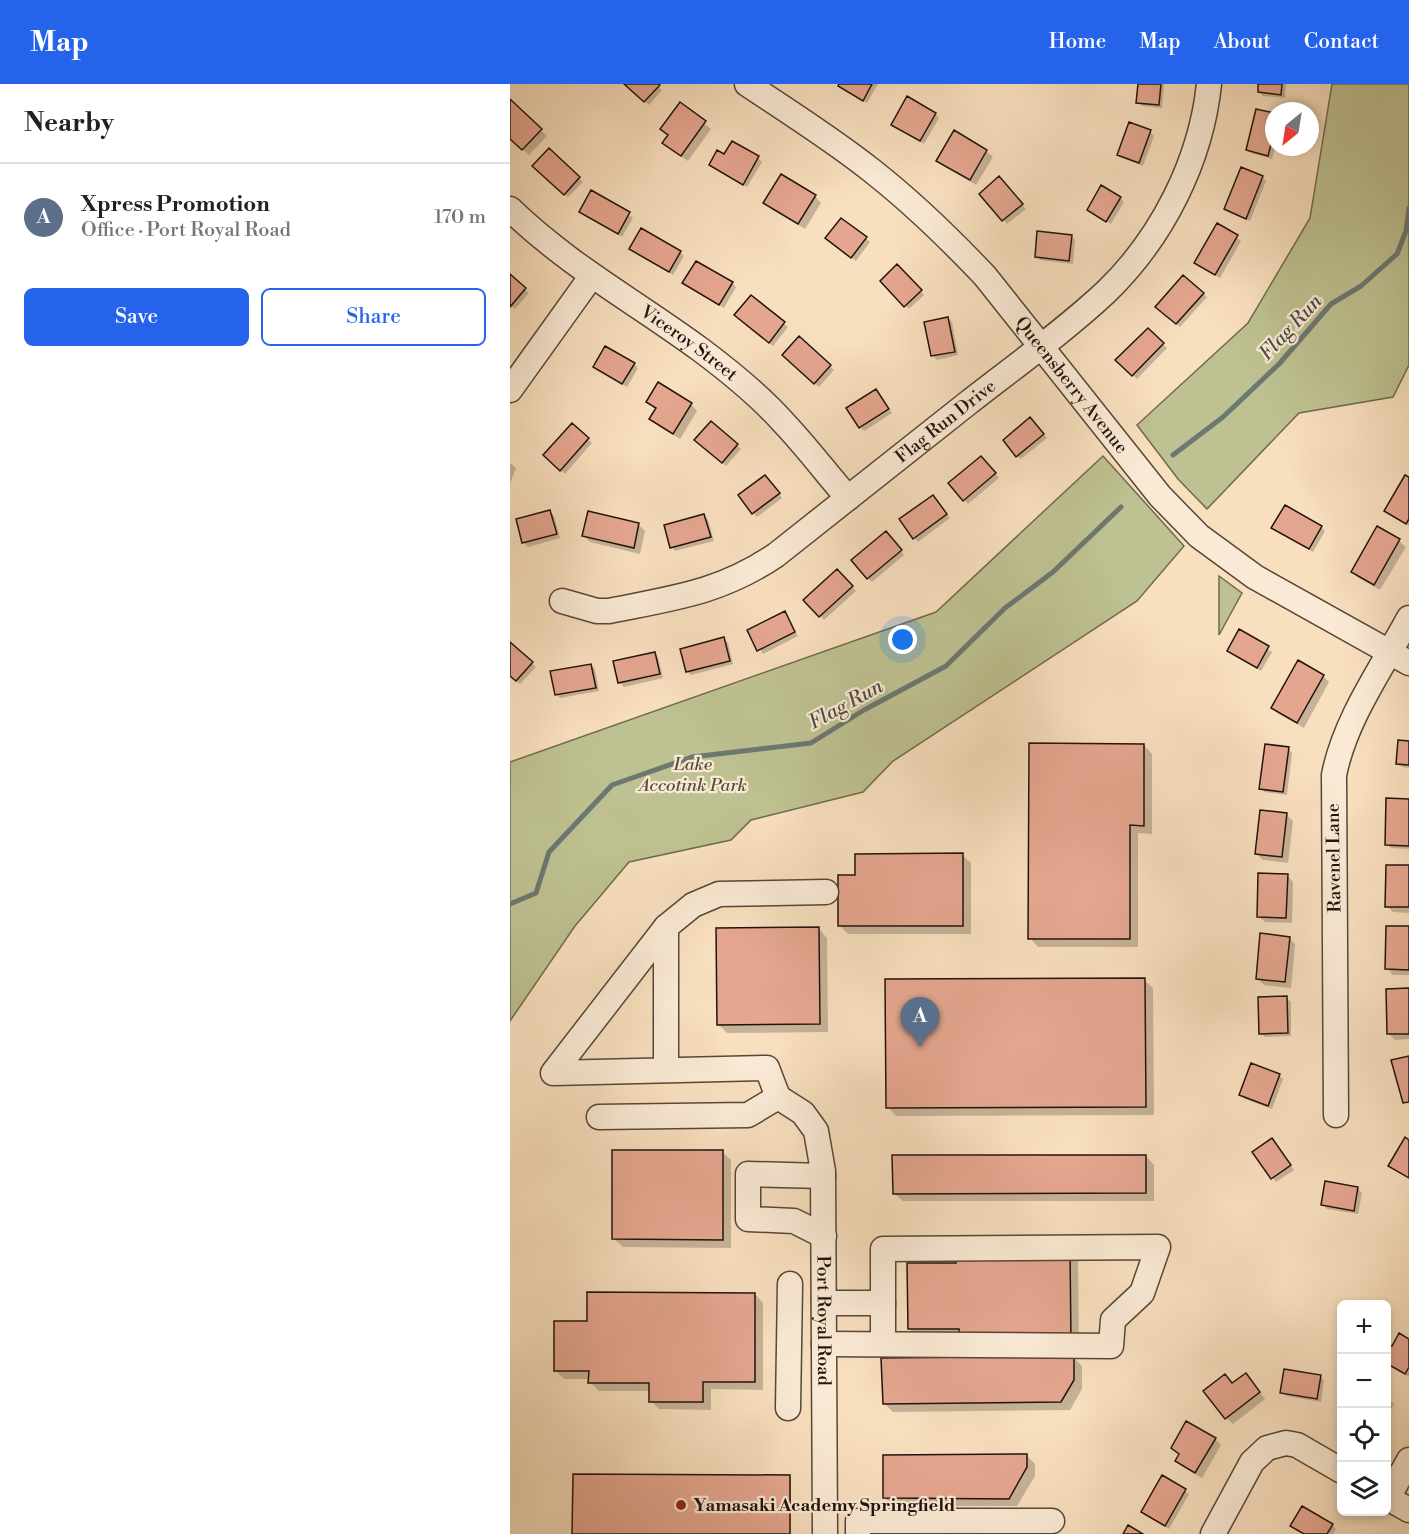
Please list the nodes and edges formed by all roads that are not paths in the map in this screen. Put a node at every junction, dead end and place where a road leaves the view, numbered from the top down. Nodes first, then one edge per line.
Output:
1 (747, 84) edge
2 (1209, 84) edge
3 (510, 209) edge
4 (591, 277) junction
5 (1041, 346) junction
6 (510, 390) edge
7 (848, 498) junction
8 (562, 601) dead end
9 (1409, 618) edge
10 (1400, 658) edge
11 (826, 892) dead end
12 (666, 927) junction
13 (666, 1070) junction
14 (778, 1097) junction
15 (1336, 1115) dead end
16 (599, 1117) dead end
17 (823, 1176) junction
18 (824, 1236) junction
19 (790, 1284) dead end
20 (824, 1303) junction
21 (883, 1303) junction
22 (824, 1344) junction
23 (883, 1344) junction
24 (788, 1408) dead end
25 (1409, 1460) edge
26 (1337, 1469) edge
27 (1391, 1490) edge
28 (1391, 1499) edge
29 (1409, 1510) edge
30 (1052, 1521) dead end
31 (825, 1534) edge
32 (858, 1534) edge
33 (1213, 1534) edge

1 - 5 street, Queensberry Avenue
2 - 5 street, Flag Run Drive
3 - 4 street, Viceroy Street
4 - 6 street
4 - 7 street, Viceroy Street
5 - 7 street, Flag Run Drive
5 - 10 street, Queensberry Avenue
7 - 8 street, Flag Run Drive
9 - 10 street, Ravenel Lane
10 - 15 street, Ravenel Lane
11 - 12 street
12 - 13 street
12 - 13 street
13 - 14 street
14 - 16 street
14 - 17 street, Port Royal Road
17 - 18 street, Port Royal Road
17 - 18 street
18 - 20 street, Port Royal Road
19 - 24 street
20 - 21 street
20 - 22 street, Port Royal Road
21 - 23 street
21 - 23 street
22 - 23 street
22 - 31 street, Port Royal Road
25 - 27 street
26 - 33 street
28 - 29 street
30 - 32 street

